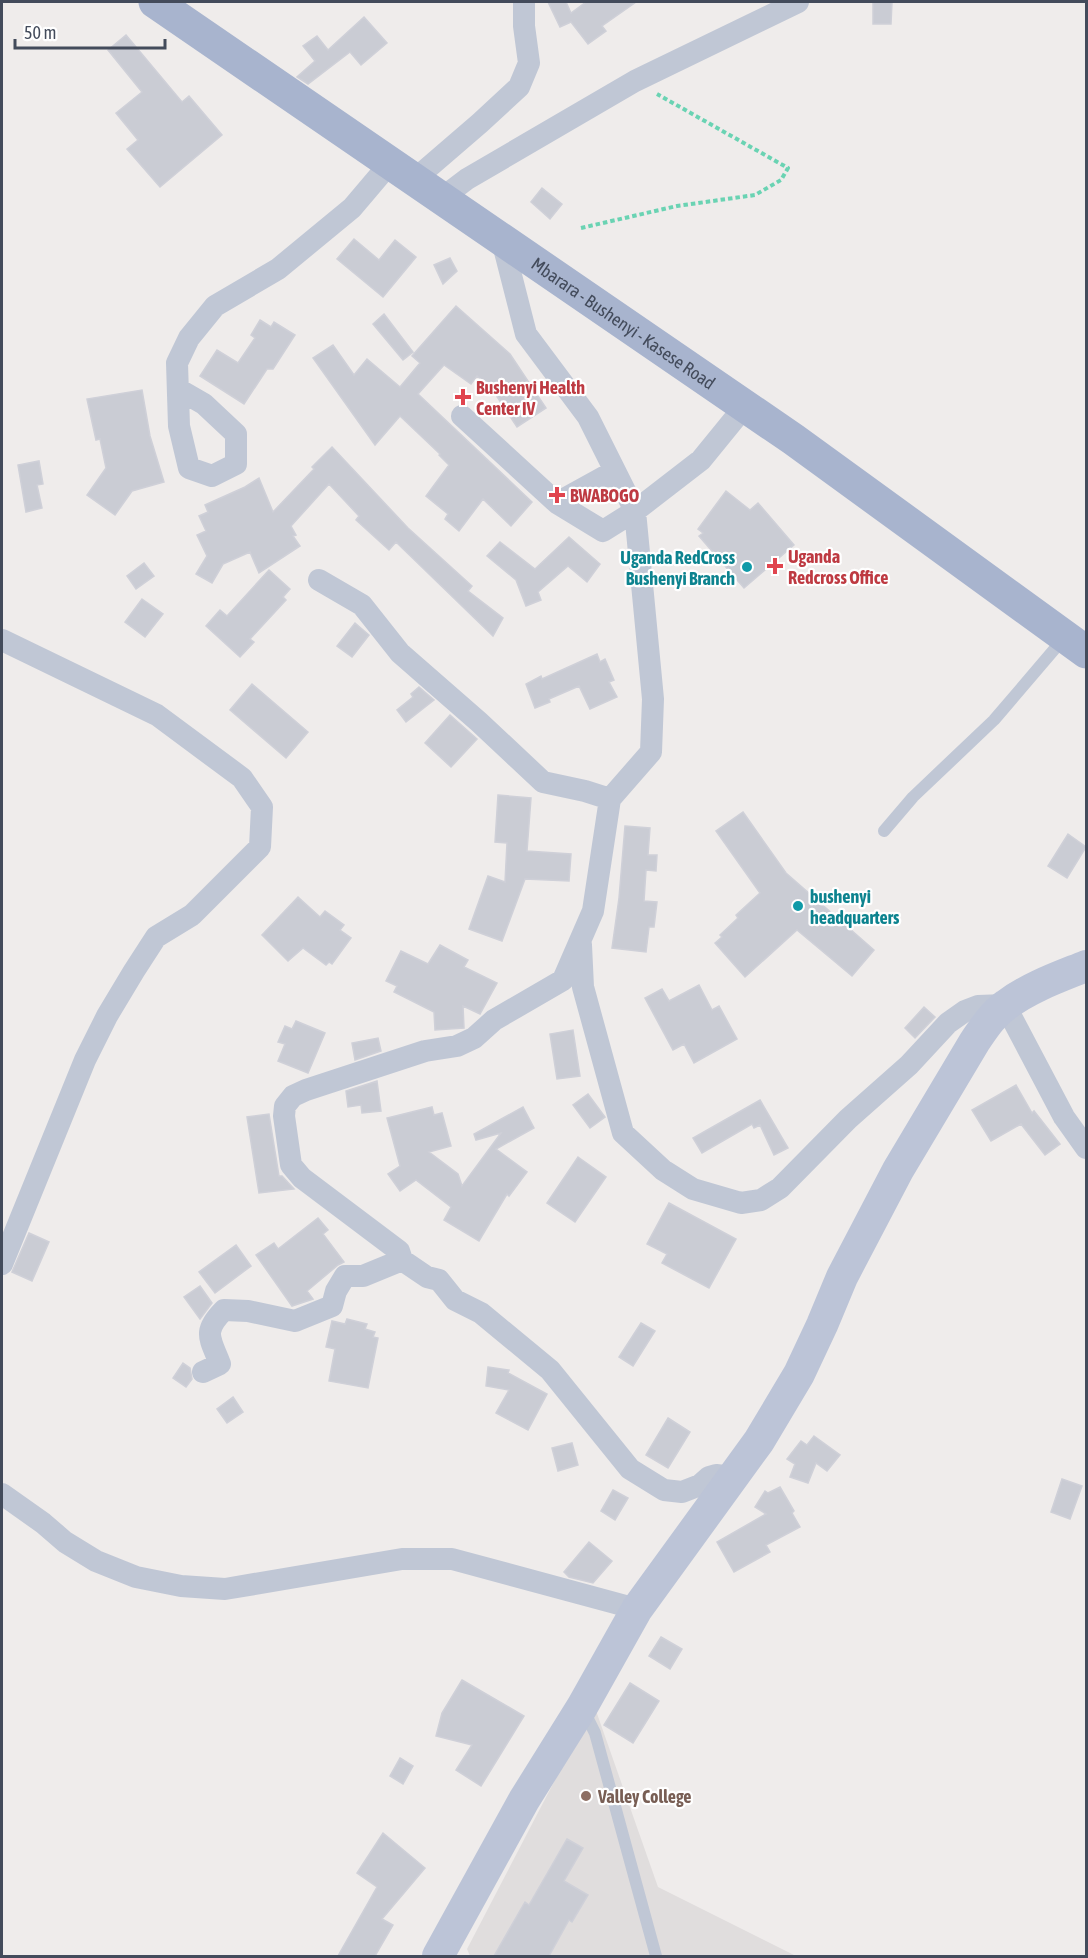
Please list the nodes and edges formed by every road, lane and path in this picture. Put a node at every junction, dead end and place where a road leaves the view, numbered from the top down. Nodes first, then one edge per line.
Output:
1 (156, 2) edge
2 (524, 2) edge
3 (798, 2) edge
4 (635, 81) junction
5 (403, 171) junction
6 (442, 198) junction
7 (581, 228) dead end
8 (502, 240) junction
9 (178, 389) dead end
10 (745, 406) junction
11 (462, 416) dead end
12 (615, 471) junction
13 (556, 503) junction
14 (635, 511) junction
15 (319, 580) dead end
16 (2, 640) edge
17 (1075, 645) edge
18 (610, 799) junction
19 (884, 831) dead end
20 (581, 940) junction
21 (1086, 966) edge
22 (1005, 1005) junction
23 (1086, 1148) edge
24 (402, 1260) junction
25 (2, 1264) edge
26 (203, 1372) dead end
27 (734, 1477) junction
28 (2, 1494) edge
29 (637, 1609) junction
30 (582, 1707) junction
31 (446, 1952) edge
32 (656, 1956) edge

1 - 5 main road, Mbarara - Bushenyi - Kasese Road
2 - 5 street
3 - 4 street
4 - 6 street
4 - 7 path
5 - 6 main road, Mbarara - Bushenyi - Kasese Road
5 - 9 street
6 - 8 main road, Mbarara - Bushenyi - Kasese Road
8 - 10 main road, Mbarara - Bushenyi - Kasese Road
8 - 12 street
10 - 14 street
10 - 17 main road, Mbarara - Bushenyi - Kasese Road
11 - 13 street
12 - 13 street
12 - 14 street
13 - 14 street
14 - 18 street
15 - 18 street
16 - 25 street
17 - 19 lane
18 - 20 street
20 - 22 street
20 - 24 street
21 - 22 main road
22 - 23 street
22 - 27 main road
24 - 26 street
24 - 27 street
27 - 29 main road
28 - 29 street
29 - 30 main road
30 - 31 main road
30 - 32 lane

